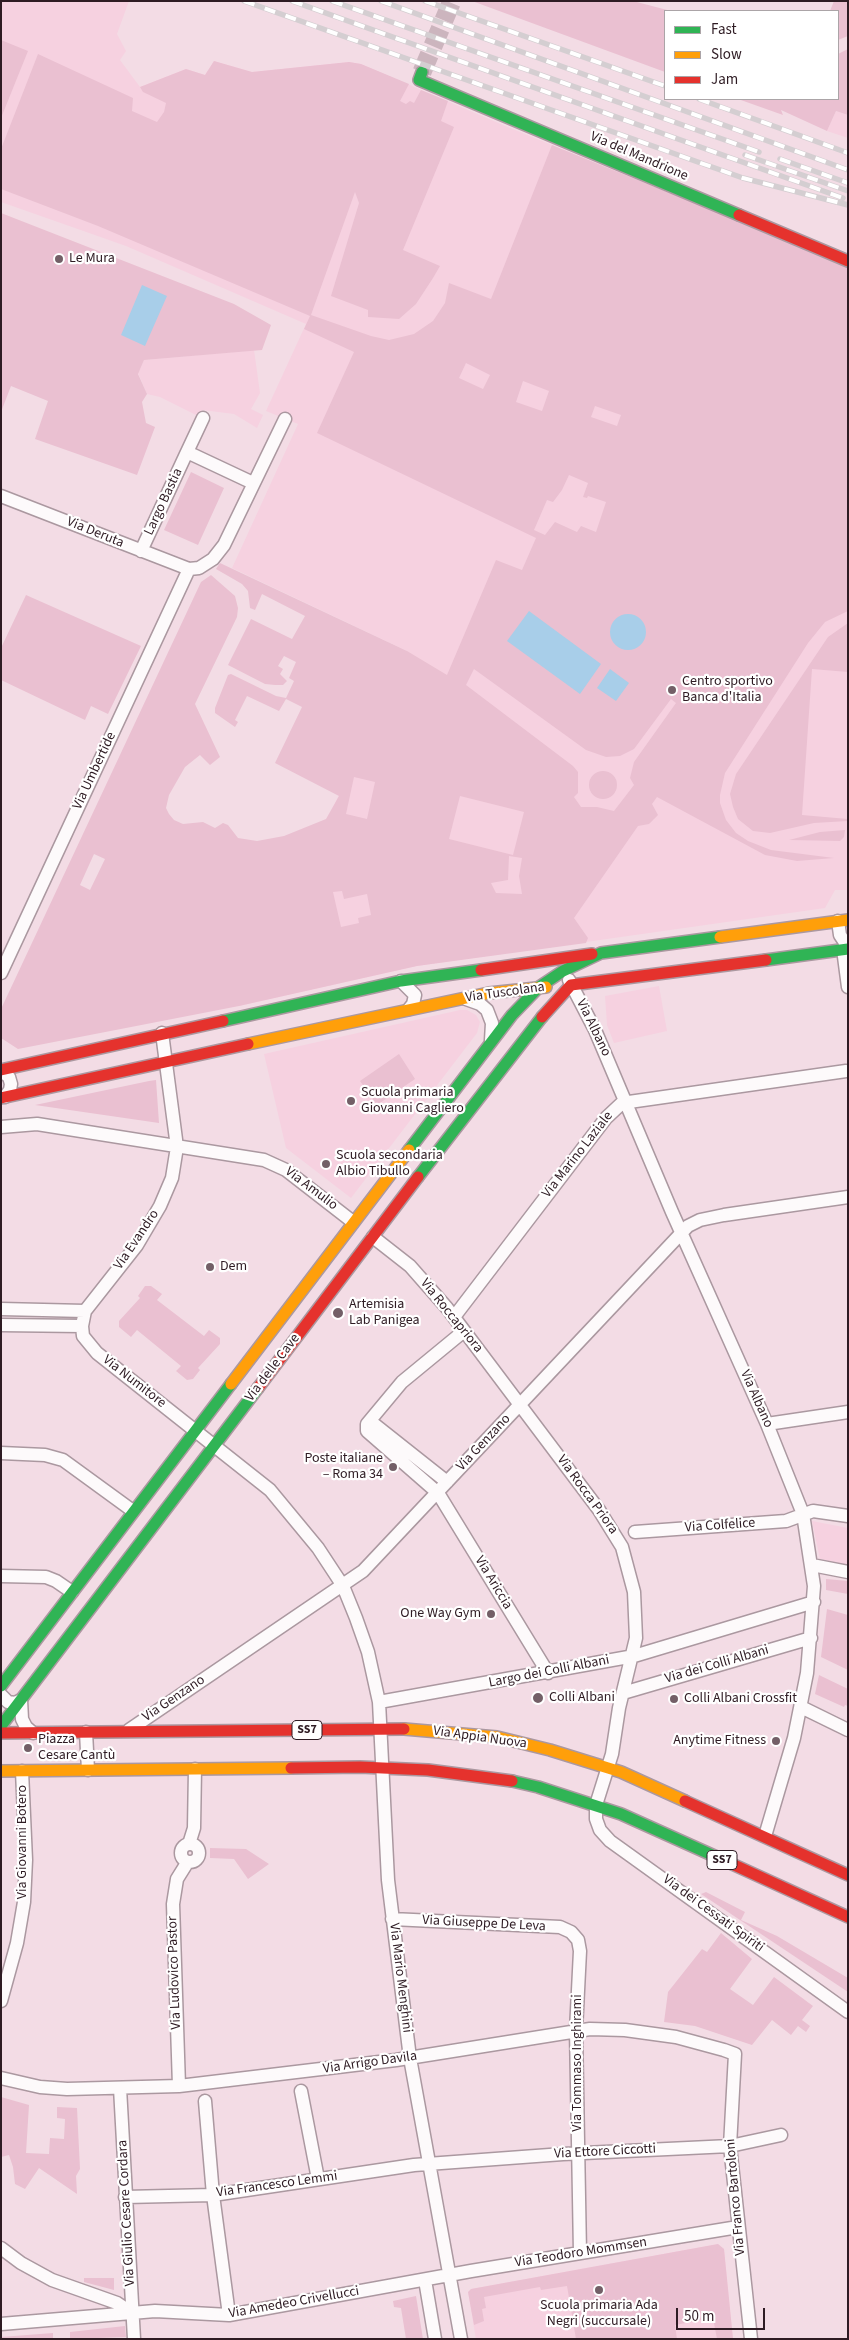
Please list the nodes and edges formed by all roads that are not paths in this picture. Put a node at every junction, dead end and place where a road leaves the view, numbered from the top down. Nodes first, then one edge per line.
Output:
1 (421, 76) dead end
2 (848, 260) edge
3 (203, 418) dead end
4 (285, 419) dead end
5 (186, 452) junction
6 (253, 483) junction
7 (1, 496) edge
8 (141, 551) junction
9 (189, 570) junction
10 (843, 920) edge
11 (846, 948) edge
12 (600, 953) junction
13 (563, 971) junction
14 (1, 973) edge
15 (401, 981) junction
16 (571, 985) junction
17 (539, 987) junction
18 (848, 987) edge
19 (464, 998) junction
20 (409, 1009) junction
21 (162, 1033) junction
22 (490, 1044) junction
23 (167, 1062) junction
24 (1, 1070) edge
25 (846, 1071) dead end
26 (3, 1098) edge
27 (625, 1102) junction
28 (1, 1128) edge
29 (177, 1147) junction
30 (848, 1198) edge
31 (353, 1222) junction
32 (682, 1232) junction
33 (373, 1238) junction
34 (1, 1309) edge
35 (85, 1311) junction
36 (454, 1317) junction
37 (1, 1325) edge
38 (82, 1326) junction
39 (464, 1331) junction
40 (520, 1404) junction
41 (848, 1412) edge
42 (370, 1421) junction
43 (767, 1424) junction
44 (195, 1430) junction
45 (215, 1444) junction
46 (1, 1453) edge
47 (447, 1482) junction
48 (438, 1492) junction
49 (133, 1511) junction
50 (803, 1514) junction
51 (848, 1516) edge
52 (635, 1532) dead end
53 (812, 1565) junction
54 (848, 1572) edge
55 (1, 1576) edge
56 (343, 1586) junction
57 (72, 1592) junction
58 (814, 1602) junction
59 (811, 1638) junction
60 (634, 1656) junction
61 (548, 1673) junction
62 (2, 1689) edge
63 (623, 1693) junction
64 (21, 1700) junction
65 (379, 1702) junction
66 (801, 1708) junction
67 (1, 1726) edge
68 (381, 1729) junction
69 (848, 1730) edge
70 (127, 1731) junction
71 (86, 1732) junction
72 (1, 1733) edge
73 (33, 1733) junction
74 (608, 1767) junction
75 (383, 1768) junction
76 (195, 1769) junction
77 (88, 1770) junction
78 (1, 1771) edge
79 (22, 1771) junction
80 (596, 1805) junction
81 (765, 1836) junction
82 (848, 1875) edge
83 (848, 1917) edge
84 (392, 1919) junction
85 (573, 1935) joint
86 (1, 2001) edge
87 (848, 2012) edge
88 (576, 2030) junction
89 (735, 2054) joint
90 (410, 2058) junction
91 (1, 2078) edge
92 (179, 2086) junction
93 (120, 2088) junction
94 (301, 2091) dead end
95 (205, 2101) dead end
96 (781, 2135) dead end
97 (730, 2146) junction
98 (578, 2153) junction
99 (428, 2164) junction
100 (318, 2180) junction
101 (213, 2195) junction
102 (125, 2197) junction
103 (738, 2228) junction
104 (1, 2248) edge
105 (580, 2253) junction
106 (448, 2275) junction
107 (425, 2280) junction
108 (132, 2313) junction
109 (228, 2315) junction
110 (1, 2324) edge
111 (134, 2339) edge
112 (434, 2339) edge
113 (462, 2339) edge
114 (751, 2339) edge

1 - 2 main road, Via del Mandrione
3 - 5 street, Largo Bastia
4 - 6 street
5 - 6 street, Largo Bastia
5 - 8 street, Largo Bastia
6 - 9 street
7 - 8 street, Via Deruta
8 - 9 street, Via Deruta
9 - 14 street, Via Umbertide
10 - 11 street, Via Tuscolana
10 - 12 main road, Via Tuscolana
11 - 16 main road, Via Tuscolana
11 - 18 street
12 - 13 main road
12 - 15 main road, Via Tuscolana
13 - 16 street, Via Albano
13 - 17 main road
15 - 20 street
15 - 21 main road, Via Tuscolana
16 - 17 main road, Via Tuscolana
16 - 27 street, Via Albano
16 - 33 main road, Via delle Cave
17 - 19 main road, Via Tuscolana
17 - 22 main road, Via delle Cave
19 - 20 main road, Via Tuscolana
19 - 22 street
20 - 23 main road, Via Tuscolana
21 - 23 street, Via Evandro
21 - 24 main road, Via Tuscolana
22 - 31 main road, Via delle Cave
23 - 26 main road, Via Tuscolana
23 - 29 street, Via Evandro
24 - 26 street
25 - 27 street, Via Marino Laziale
27 - 32 street, Via Albano
27 - 36 street, Via Marino Laziale
28 - 29 street, Via Amulio
29 - 31 street, Via Amulio
29 - 35 street, Via Evandro
30 - 32 street, Via Genzano
31 - 33 main road
31 - 44 main road, Via delle Cave
32 - 40 street, Via Genzano
32 - 43 street, Via Albano
33 - 36 street, Via Roccapriora
33 - 45 main road, Via delle Cave
34 - 35 street
35 - 38 street, Via Evandro
36 - 39 street, Via Roccapriora
37 - 38 street
38 - 44 street, Via Numitore
39 - 40 street, Via Roccapriora
39 - 42 street
40 - 47 street, Via Genzano
40 - 60 street, Via Rocca Priora
41 - 43 street
42 - 47 street
42 - 48 street, Via Ariccia
43 - 50 street, Via Albano
44 - 45 street, Via Numitore
44 - 49 main road, Via delle Cave
45 - 56 street, Via Numitore
45 - 64 main road, Via delle Cave
46 - 49 street
47 - 48 street, Via Genzano
48 - 56 street, Via Genzano
48 - 61 street, Via Ariccia
49 - 57 main road, Via delle Cave
50 - 51 street, Via Colfelice
50 - 52 street, Via Colfelice
50 - 53 street, Via Albano
53 - 54 street
53 - 58 street, Via Albano
55 - 57 street
56 - 65 street, Via Numitore
56 - 70 street, Via Genzano
57 - 62 main road, Via delle Cave
58 - 59 street, Via Albano
58 - 60 street
59 - 63 street, Via dei Colli Albani
59 - 66 street, Via Albano
60 - 61 street, Largo dei Colli Albani
60 - 63 street, Largo dei Colli Albani
61 - 65 street, Largo dei Colli Albani
62 - 64 street, Via delle Cave
63 - 74 street, Largo dei Colli Albani
64 - 67 main road, Via delle Cave
64 - 73 street
65 - 68 street
66 - 69 street
66 - 81 street, Via Albano
68 - 70 main road, Via Appia Nuova / SS7
68 - 74 main road, Via Appia Nuova / SS7
68 - 75 street, Via Mario Menghini
70 - 71 main road, Via Appia Nuova / SS7
71 - 73 main road, Via Appia Nuova / SS7
71 - 77 street
72 - 73 main road, Via Appia Nuova / SS7
74 - 80 street, Largo dei Colli Albani
74 - 81 main road, Via Appia Nuova / SS7
75 - 76 main road, SS7
75 - 80 main road, SS7
75 - 84 street, Via Mario Menghini
76 - 77 main road, SS7
76 - 92 street, Via Ludovico Pastor
77 - 79 main road, SS7
78 - 79 main road, SS7
79 - 86 street, Via Giovanni Botero
80 - 83 main road, SS7
80 - 87 street, Via dei Cessati Spiriti
81 - 82 main road, Via Appia Nuova / SS7
84 - 85 street, Via Giuseppe De Leva
84 - 90 street, Via Mario Menghini
85 - 88 street, Via Tommaso Inghirami
88 - 89 street, Via Arrigo Davila
88 - 90 street, Via Arrigo Davila
88 - 98 street, Via Tommaso Inghirami
89 - 97 street, Via Franco Bartoloni
90 - 92 street, Via Arrigo Davila
90 - 99 street, Via Mario Menghini
91 - 93 street, Via Arrigo Davila
92 - 93 street, Via Arrigo Davila
93 - 102 street, Via Giulio Cesare Cordara
94 - 100 street
95 - 101 street
96 - 97 street, Via Ettore Ciccotti
97 - 98 street, Via Ettore Ciccotti
97 - 103 street, Via Franco Bartoloni
98 - 99 street, Via Ettore Ciccotti
98 - 105 street, Via Tommaso Inghirami
99 - 100 street, Via Francesco Lemmi
99 - 106 street, Via Mario Menghini
100 - 101 street, Via Francesco Lemmi
101 - 102 street, Via Francesco Lemmi
101 - 109 street
102 - 108 street, Via Giulio Cesare Cordara
103 - 105 street, Via Teodoro Mommsen
103 - 114 street, Via Franco Bartoloni
104 - 108 street
105 - 106 street, Via Teodoro Mommsen
106 - 107 street, Via Teodoro Mommsen
106 - 113 street, Via Mario Menghini
107 - 109 street, Via Amedeo Crivellucci
107 - 112 street
108 - 109 street, Via Amedeo Crivellucci
108 - 110 street, Via Amedeo Crivellucci
108 - 111 street, Via Giulio Cesare Cordara

